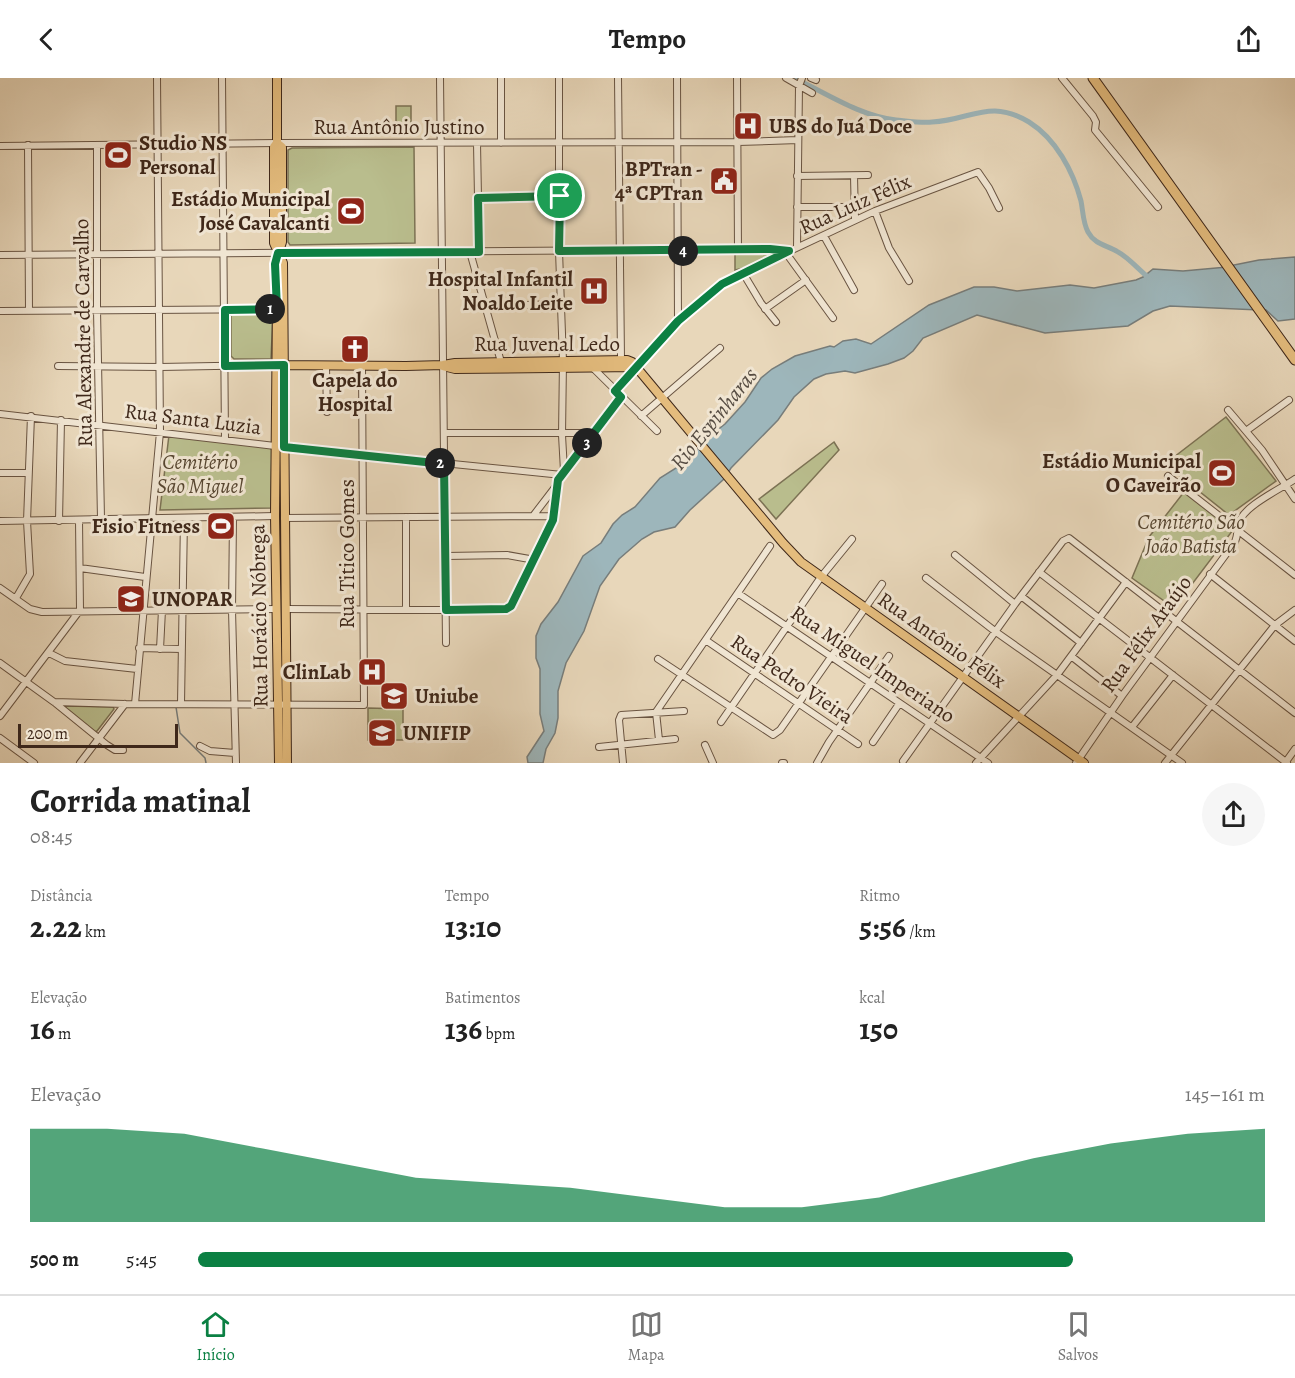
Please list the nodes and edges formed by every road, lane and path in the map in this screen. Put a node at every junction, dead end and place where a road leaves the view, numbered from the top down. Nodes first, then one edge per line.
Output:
1 (157, 78) edge
2 (222, 78) edge
3 (277, 78) edge
4 (440, 78) edge
5 (501, 78) edge
6 (559, 78) edge
7 (618, 78) edge
8 (677, 78) edge
9 (737, 78) edge
10 (786, 78) edge
11 (1062, 78) edge
12 (1093, 78) edge
13 (800, 82) edge
14 (812, 93) dead end
15 (798, 140) junction
16 (559, 142) junction
17 (619, 142) junction
18 (678, 142) junction
19 (738, 142) junction
20 (277, 143) junction
21 (441, 143) junction
22 (477, 143) junction
23 (501, 143) junction
24 (223, 144) junction
25 (28, 145) junction
26 (157, 145) junction
27 (0, 146) edge
28 (97, 146) junction
29 (868, 175) dead end
30 (797, 176) junction
31 (854, 176) junction
32 (560, 196) junction
33 (478, 198) junction
34 (797, 207) junction
35 (855, 207) junction
36 (1158, 207) dead end
37 (999, 208) dead end
38 (875, 211) junction
39 (855, 220) junction
40 (824, 236) junction
41 (797, 248) junction
42 (621, 250) junction
43 (738, 250) junction
44 (559, 251) junction
45 (679, 251) junction
46 (441, 252) junction
47 (470, 252) junction
48 (479, 252) junction
49 (788, 252) junction
50 (225, 253) junction
51 (278, 253) junction
52 (28, 254) junction
53 (98, 254) junction
54 (0, 255) edge
55 (158, 255) junction
56 (743, 273) junction
57 (806, 280) junction
58 (909, 281) dead end
59 (854, 290) dead end
60 (561, 304) junction
61 (487, 306) junction
62 (277, 309) junction
63 (765, 309) junction
64 (97, 310) junction
65 (225, 310) junction
66 (0, 311) edge
67 (29, 311) junction
68 (159, 311) junction
69 (833, 318) dead end
70 (678, 321) junction
71 (776, 322) dead end
72 (720, 348) dead end
73 (621, 359) junction
74 (1295, 360) edge
75 (501, 362) junction
76 (563, 364) junction
77 (282, 365) junction
78 (443, 365) junction
79 (58, 366) dead end
80 (225, 366) junction
81 (362, 366) junction
82 (160, 367) junction
83 (326, 367) junction
84 (636, 367) junction
85 (98, 368) junction
86 (593, 368) junction
87 (615, 391) junction
88 (621, 397) junction
89 (662, 397) junction
90 (1289, 400) dead end
91 (1228, 410) dead end
92 (327, 412) dead end
93 (0, 414) edge
94 (31, 416) junction
95 (641, 416) junction
96 (61, 420) junction
97 (100, 425) junction
98 (657, 431) dead end
99 (1246, 431) junction
100 (160, 432) junction
101 (444, 433) junction
102 (594, 434) junction
103 (562, 435) junction
104 (225, 439) junction
105 (279, 446) junction
106 (362, 454) junction
107 (444, 464) junction
108 (0, 473) edge
109 (28, 473) junction
110 (563, 473) junction
111 (1168, 476) dead end
112 (1295, 479) edge
113 (556, 486) junction
114 (1285, 486) junction
115 (1295, 500) edge
116 (533, 516) junction
117 (554, 516) junction
118 (280, 517) junction
119 (406, 517) junction
120 (445, 517) junction
121 (184, 518) junction
122 (233, 518) junction
123 (363, 518) junction
124 (101, 519) junction
125 (152, 519) junction
126 (79, 520) junction
127 (0, 521) edge
128 (27, 521) junction
129 (59, 521) junction
130 (1238, 531) junction
131 (852, 539) dead end
132 (770, 546) dead end
133 (955, 555) dead end
134 (446, 556) junction
135 (535, 560) junction
136 (80, 568) junction
137 (1039, 572) junction
138 (1210, 574) junction
139 (1295, 575) edge
140 (145, 577) junction
141 (821, 577) junction
142 (926, 578) dead end
143 (1126, 582) junction
144 (882, 584) dead end
145 (0, 588) edge
146 (739, 594) junction
147 (1021, 596) junction
148 (15, 598) junction
149 (1015, 604) junction
150 (864, 607) junction
151 (142, 609) junction
152 (282, 609) junction
153 (363, 609) junction
154 (406, 609) junction
155 (80, 610) junction
156 (162, 610) junction
157 (182, 610) junction
158 (232, 610) junction
159 (446, 610) junction
160 (1295, 610) edge
161 (1098, 619) junction
162 (1175, 621) junction
163 (1275, 625) junction
164 (787, 626) junction
165 (996, 632) junction
166 (707, 641) junction
167 (1295, 641) edge
168 (446, 643) dead end
169 (1081, 643) junction
170 (139, 648) junction
171 (160, 649) junction
172 (181, 649) junction
173 (49, 653) junction
174 (831, 655) junction
175 (889, 656) dead end
176 (1071, 656) junction
177 (1149, 657) junction
178 (658, 659) dead end
179 (0, 663) edge
180 (137, 669) junction
181 (1239, 670) junction
182 (754, 672) junction
183 (682, 675) junction
184 (1057, 675) junction
185 (1173, 675) junction
186 (964, 676) junction
187 (25, 682) junction
188 (870, 683) junction
189 (1122, 696) junction
190 (54, 702) junction
191 (283, 703) junction
192 (798, 703) junction
193 (125, 704) junction
194 (135, 704) junction
195 (181, 704) junction
196 (899, 704) junction
197 (1211, 704) junction
198 (234, 705) junction
199 (730, 708) junction
200 (684, 711) dead end
201 (656, 712) junction
202 (1110, 712) junction
203 (1295, 713) edge
204 (0, 717) edge
205 (1020, 717) junction
206 (721, 722) dead end
207 (929, 723) junction
208 (1132, 727) junction
209 (839, 730) junction
210 (0, 738) edge
211 (99, 738) junction
212 (675, 739) dead end
213 (659, 740) junction
214 (873, 742) dead end
215 (621, 744) junction
216 (858, 744) dead end
217 (705, 745) dead end
218 (200, 746) dead end
219 (599, 747) dead end
220 (1295, 749) edge
221 (123, 750) dead end
222 (235, 753) junction
223 (1171, 755) junction
224 (979, 760) edge
225 (903, 761) dead end
226 (1080, 762) edge
227 (34, 763) edge
228 (80, 763) edge
229 (236, 763) edge
230 (279, 763) edge
231 (286, 763) edge
232 (623, 763) edge
233 (713, 763) edge
234 (817, 763) edge
235 (988, 763) edge
236 (1165, 763) edge
237 (1182, 763) edge
238 (1286, 763) edge

1 - 26 street
2 - 24 street
3 - 20 main road, Rua Horácio Nóbrega
4 - 21 street
5 - 23 street
6 - 16 street
7 - 17 street
8 - 18 street
9 - 19 street
10 - 13 street
11 - 36 street
12 - 74 highway
13 - 14 street
13 - 15 street
15 - 19 street, Rua Antônio Justino
15 - 30 street
16 - 17 street, Rua Antônio Justino
16 - 23 street, Rua Antônio Justino
16 - 32 street
17 - 18 street, Rua Antônio Justino
17 - 42 street
18 - 19 street, Rua Antônio Justino
18 - 45 street
19 - 43 street
20 - 21 street, Rua Antônio Justino
20 - 24 street, Rua Antônio Justino
20 - 51 main road, Rua Horácio Nóbrega
21 - 22 street, Rua Antônio Justino
21 - 46 street
22 - 23 street, Rua Antônio Justino
22 - 33 street
24 - 26 street, Rua Antônio Justino
24 - 50 street
25 - 27 street, Rua Antônio Justino
25 - 28 street, Rua Antônio Justino
25 - 52 street
26 - 28 street, Rua Antônio Justino
26 - 55 street
28 - 53 street, Rua Alexandre de Carvalho
29 - 31 street
30 - 31 street
30 - 34 street
31 - 35 street
32 - 33 street
32 - 44 street
33 - 48 street
34 - 35 street
34 - 41 street
35 - 39 street
37 - 38 street, Rua Luiz Félix
38 - 39 street, Rua Luiz Félix
38 - 58 street
39 - 40 street, Rua Luiz Félix
40 - 41 street, Rua Luiz Félix
40 - 59 street
41 - 49 street, Rua Luiz Félix
42 - 44 street
42 - 45 street
42 - 73 street
43 - 45 street
43 - 49 street
44 - 48 street
44 - 60 street
45 - 70 street
46 - 47 street
46 - 51 street
46 - 78 street
47 - 48 street
47 - 61 street
49 - 56 street, Rua Luiz Félix
49 - 57 street
50 - 51 street
50 - 55 street
50 - 65 street
51 - 62 main road, Rua Horácio Nóbrega
51 - 77 main road, Rua Horácio Nóbrega
52 - 53 street
52 - 54 street
52 - 67 street
53 - 55 street
53 - 64 street, Rua Alexandre de Carvalho
55 - 68 street
56 - 63 street
56 - 70 street, Rua Luiz Félix
57 - 63 street
57 - 69 street
60 - 61 street
60 - 76 street
61 - 75 street
62 - 65 street
62 - 77 main road, Rua Horácio Nóbrega
63 - 71 street
64 - 67 street
64 - 68 street
64 - 85 street, Rua Alexandre de Carvalho
65 - 68 street
65 - 80 street
66 - 67 street
68 - 82 street
70 - 84 street, Rua Luiz Félix
72 - 89 street
73 - 76 main road, Rua Juvenal Ledo
73 - 84 main road, Rua Juvenal Ledo
75 - 76 main road, Rua Juvenal Ledo
75 - 78 main road, Rua Juvenal Ledo
76 - 78 main road, Rua Juvenal Ledo
76 - 86 main road, Rua Juvenal Ledo
76 - 103 street
77 - 80 street
77 - 83 main road, Rua Juvenal Ledo
77 - 105 main road, Rua Horácio Nóbrega
78 - 81 main road, Rua Juvenal Ledo
78 - 101 street
79 - 85 street
80 - 82 street
80 - 104 street
81 - 83 main road, Rua Juvenal Ledo
81 - 106 street, Rua Titico Gomes
82 - 85 street
82 - 100 street
83 - 92 street
84 - 86 main road, Rua Juvenal Ledo
84 - 87 street, Rua Luiz Félix
84 - 89 main road, Rua Antônio Félix
85 - 97 street, Rua Alexandre de Carvalho
86 - 87 street
87 - 88 street
88 - 95 street
88 - 102 street
89 - 95 street
89 - 141 main road, Rua Antônio Félix
90 - 99 street
91 - 99 street
93 - 94 street, Rua Santa Luzia
94 - 96 street, Rua Santa Luzia
94 - 109 street
95 - 98 street
96 - 97 street, Rua Santa Luzia
96 - 129 street
97 - 100 street, Rua Santa Luzia
97 - 124 street, Rua Alexandre de Carvalho
99 - 114 street
100 - 104 street, Rua Santa Luzia
100 - 125 street
101 - 103 street
101 - 107 street
102 - 103 street
102 - 110 street
103 - 110 street
104 - 105 street, Rua Santa Luzia
105 - 106 street, Rua Santa Luzia
105 - 118 main road, Rua Horácio Nóbrega
106 - 107 street, Rua Santa Luzia
106 - 123 street, Rua Titico Gomes
107 - 110 street, Rua Santa Luzia
107 - 120 street
108 - 109 street
109 - 128 street
110 - 113 street
111 - 130 street
112 - 114 street, Rua Félix Araújo
113 - 116 street
113 - 117 street
114 - 115 street
114 - 130 street, Rua Félix Araújo
116 - 117 street
116 - 120 street
117 - 135 street
118 - 122 street
118 - 123 street
118 - 152 main road, Rua Horácio Nóbrega
119 - 120 street
119 - 123 street
119 - 154 street
120 - 134 street
121 - 122 street
121 - 125 street
121 - 157 street
122 - 158 street
123 - 153 street, Rua Titico Gomes
124 - 125 street
124 - 126 street
125 - 140 street
126 - 129 street
126 - 136 street
127 - 128 street
128 - 129 street
128 - 148 street
130 - 138 street, Rua Félix Araújo
130 - 139 street
131 - 141 street
132 - 146 street
133 - 149 street
134 - 135 street
134 - 159 street
135 - 159 street
136 - 140 street
136 - 155 street
137 - 143 street
137 - 147 street
137 - 161 street
138 - 162 street, Rua Félix Araújo
138 - 163 street
140 - 151 street
141 - 150 main road, Rua Antônio Félix
141 - 164 street
142 - 165 street
143 - 161 street
143 - 162 street
144 - 150 street
145 - 148 street
146 - 164 street, Rua Miguel Imperiano
146 - 166 street
147 - 149 street
147 - 169 street
148 - 155 street
149 - 165 street
150 - 174 street
150 - 186 main road, Rua Antônio Félix
151 - 155 street
151 - 156 street
151 - 170 street
152 - 153 street
152 - 158 street
152 - 191 main road, Rua Horácio Nóbrega
153 - 154 street
153 - 191 street, Rua Titico Gomes
154 - 159 street
155 - 173 street
156 - 157 street
156 - 171 street
157 - 158 street
157 - 172 street
158 - 198 street
159 - 168 street
160 - 163 street
161 - 169 street
161 - 177 street
162 - 177 street, Rua Félix Araújo
162 - 181 street
163 - 167 street
163 - 181 street
164 - 174 street, Rua Miguel Imperiano
164 - 182 street
165 - 184 street
165 - 186 street
166 - 182 street, Rua Pedro Vieira
166 - 183 street
169 - 176 street
170 - 171 street
170 - 180 street
171 - 172 street
172 - 195 street
173 - 180 street
173 - 187 street
174 - 188 street, Rua Miguel Imperiano
174 - 192 street
175 - 188 street
176 - 184 street
176 - 189 street
177 - 185 street
177 - 189 street, Rua Félix Araújo
178 - 183 street
179 - 187 street
180 - 194 street
181 - 197 street
181 - 203 street
182 - 192 street, Rua Pedro Vieira
182 - 199 street
183 - 199 street
183 - 201 street
184 - 202 street
184 - 205 street
185 - 197 street
185 - 208 street
186 - 205 main road, Rua Antônio Félix
186 - 207 street
187 - 190 street
187 - 204 street
188 - 196 street, Rua Miguel Imperiano
188 - 209 street
189 - 202 street, Rua Félix Araújo
190 - 193 street
190 - 211 street
191 - 198 street
191 - 230 main road, Rua Horácio Nóbrega
191 - 231 main road, Rua Horácio Nóbrega
192 - 199 street
192 - 209 street, Rua Pedro Vieira
193 - 194 street
193 - 211 street
194 - 195 street
195 - 198 street
196 - 207 street, Rua Miguel Imperiano
196 - 214 street
197 - 223 street
197 - 238 street
198 - 222 street
199 - 206 street
200 - 201 street
201 - 213 street
201 - 215 street
202 - 208 street
202 - 226 street, Rua Félix Araújo
205 - 224 street
205 - 226 main road, Rua Antônio Félix
207 - 224 street, Rua Miguel Imperiano
207 - 225 street
208 - 223 street
209 - 216 street, Rua Pedro Vieira
209 - 234 street
210 - 227 street
211 - 221 street
211 - 228 street
212 - 213 street
213 - 215 street
215 - 219 street
215 - 232 street
217 - 233 street
218 - 222 street
220 - 238 street
222 - 229 street
223 - 236 street
223 - 237 street
224 - 235 street, Rua Miguel Imperiano

